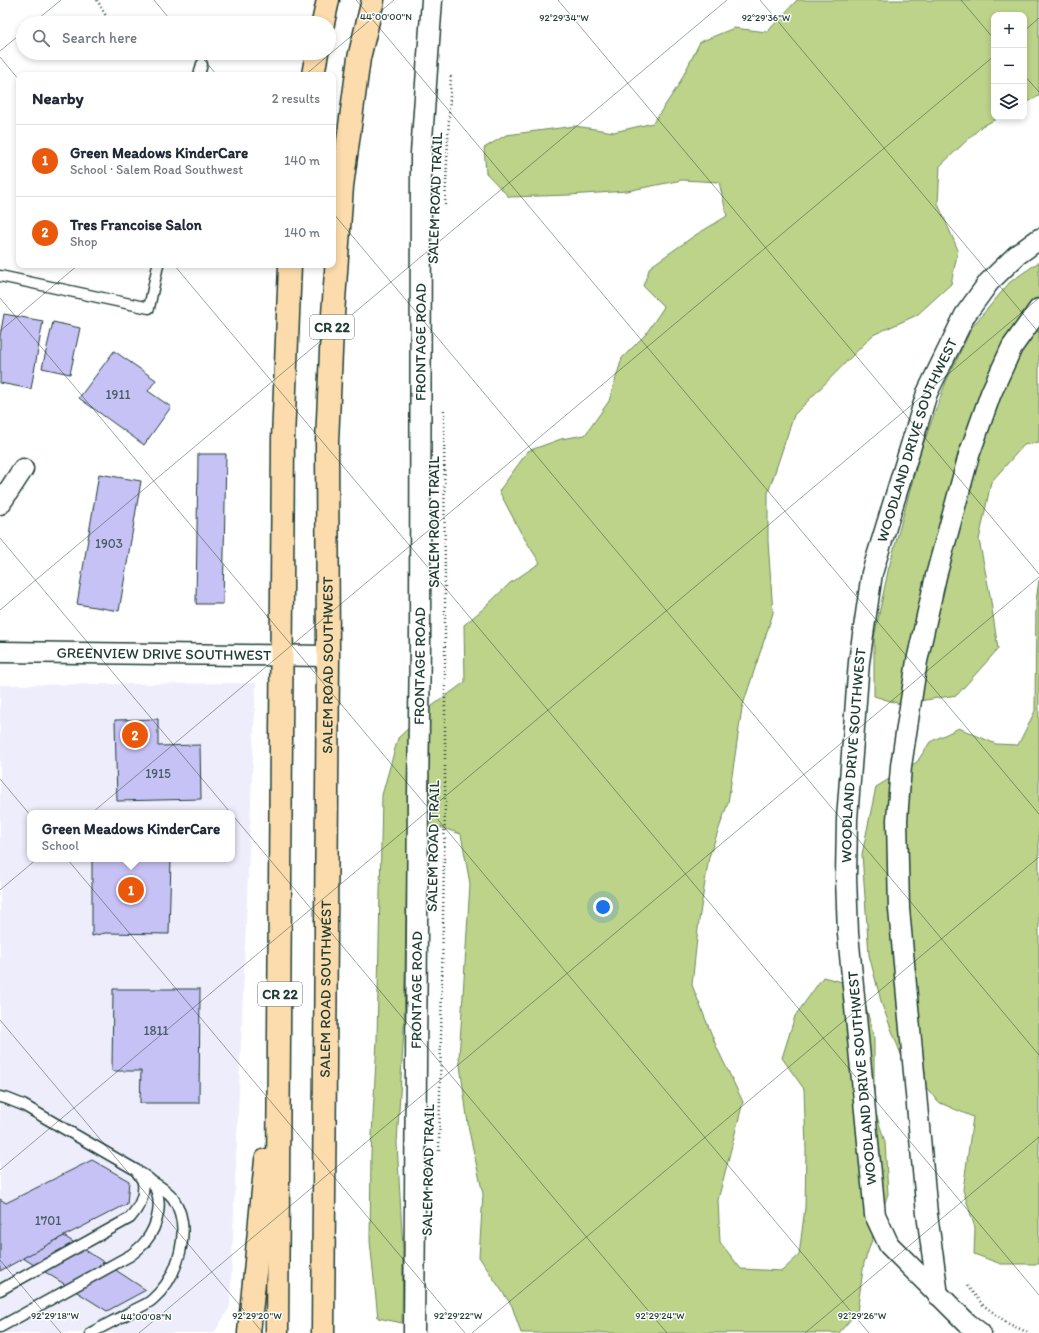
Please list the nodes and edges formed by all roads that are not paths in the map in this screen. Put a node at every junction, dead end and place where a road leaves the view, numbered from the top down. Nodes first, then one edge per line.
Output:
1 (328, 0) edge
2 (373, 0) edge
3 (432, 0) edge
4 (325, 16) edge
5 (316, 60) edge
6 (202, 64) dead end
7 (200, 72) edge
8 (314, 72) edge
9 (1039, 239) edge
10 (336, 254) edge
11 (157, 268) edge
12 (290, 268) edge
13 (335, 268) edge
14 (0, 276) edge
15 (1039, 309) edge
16 (22, 469) dead end
17 (0, 504) edge
18 (0, 652) edge
19 (282, 654) junction
20 (328, 656) junction
21 (280, 1000) junction
22 (0, 1097) edge
23 (136, 1170) junction
24 (151, 1181) junction
25 (0, 1290) edge
26 (938, 1295) junction
27 (0, 1327) edge
28 (91, 1333) edge
29 (250, 1333) edge
30 (277, 1333) edge
31 (323, 1333) edge
32 (414, 1333) edge
33 (980, 1333) edge

1 - 4 main road
2 - 10 main road, SALEM ROAD SOUTHWEST / CR 22
3 - 32 street, FRONTAGE ROAD
5 - 8 main road
6 - 7 lane
9 - 26 street, WOODLAND DRIVE SOUTHWEST
11 - 14 lane
12 - 19 main road, CR 22
13 - 20 main road, SALEM ROAD SOUTHWEST / CR 22
15 - 26 street
16 - 17 street
18 - 19 street, GREENVIEW DRIVE SOUTHWEST
19 - 20 street, GREENVIEW DRIVE SOUTHWEST
19 - 21 main road, CR 22
20 - 31 main road, SALEM ROAD SOUTHWEST / CR 22
21 - 29 main road
21 - 30 main road, CR 22
22 - 23 lane
23 - 24 lane
23 - 25 lane
24 - 27 lane
24 - 28 lane
26 - 33 street, WOODLAND DRIVE SOUTHWEST

